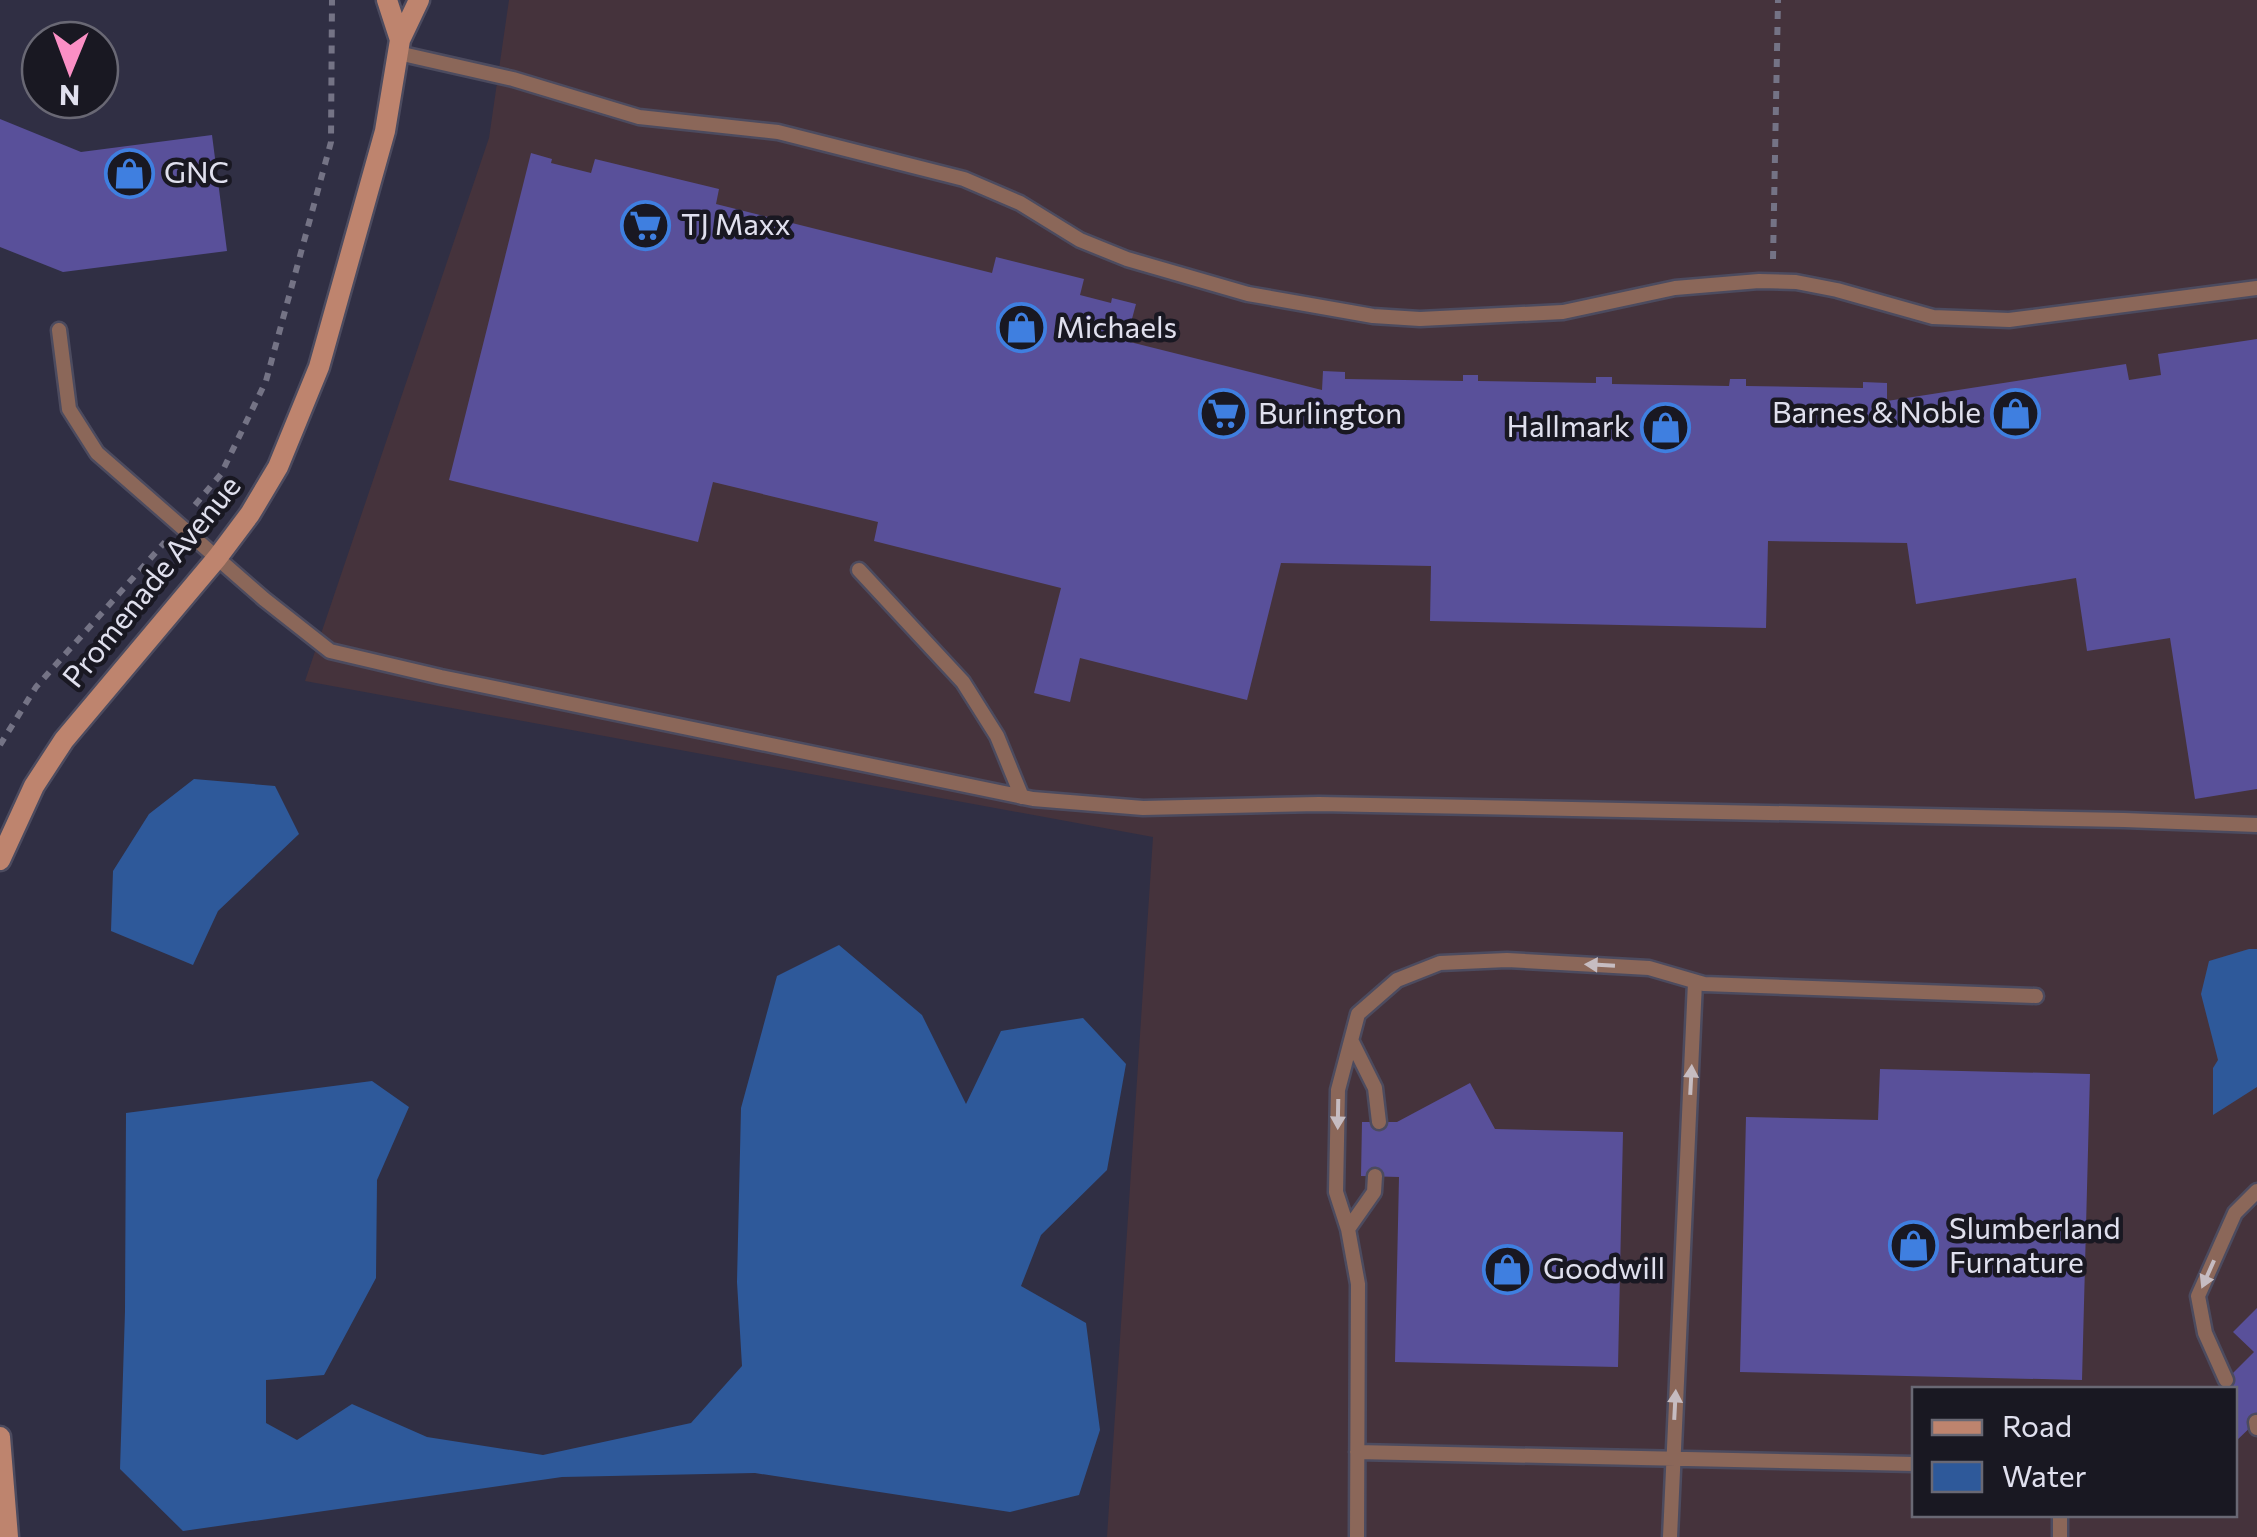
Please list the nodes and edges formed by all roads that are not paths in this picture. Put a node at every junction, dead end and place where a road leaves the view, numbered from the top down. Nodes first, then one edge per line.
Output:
1 (386, 0) edge
2 (418, 0) edge
3 (399, 46) junction
4 (2257, 288) edge
5 (59, 330) dead end
6 (217, 558) junction
7 (858, 570) dead end
8 (1022, 797) junction
9 (2257, 825) edge
10 (0, 860) edge
11 (1695, 982) junction
12 (2036, 996) dead end
13 (1352, 1042) junction
14 (1379, 1122) dead end
15 (1376, 1176) dead end
16 (2257, 1191) edge
17 (1348, 1229) junction
18 (2226, 1380) dead end
19 (0, 1436) edge
20 (1358, 1452) junction
21 (1673, 1458) junction
22 (1912, 1464) edge
23 (8, 1537) edge
24 (1357, 1537) edge
25 (1670, 1537) edge

1 - 3 street, Promenade Avenue
2 - 3 street, Promenade Avenue
3 - 4 lane
3 - 6 street, Promenade Avenue
5 - 6 lane
6 - 8 lane
6 - 10 street, Promenade Avenue
7 - 8 lane
8 - 9 lane
11 - 12 lane
11 -> 13 lane
21 -> 11 lane
13 - 14 lane
13 -> 17 lane
15 - 17 lane
16 -> 18 lane
17 - 20 lane
19 - 23 street
20 - 21 lane
20 - 24 lane
21 - 22 lane
21 - 25 lane

